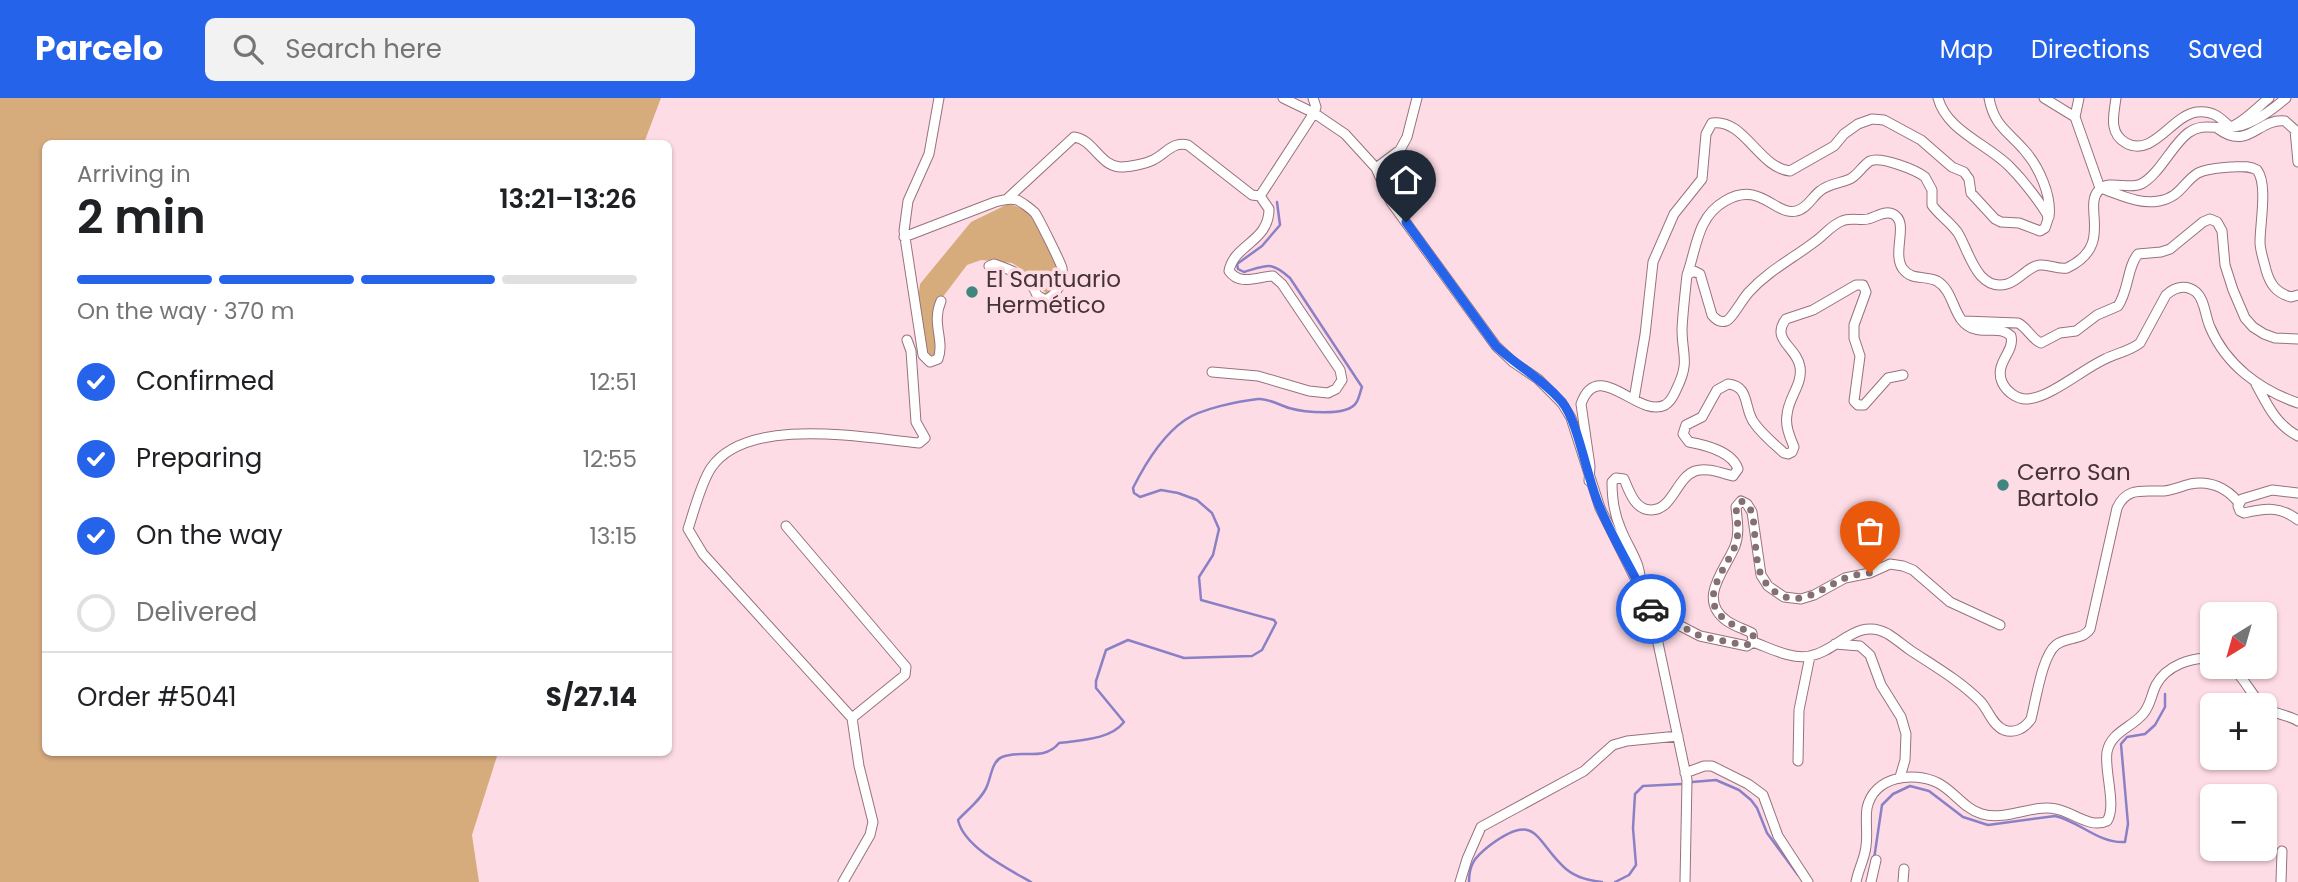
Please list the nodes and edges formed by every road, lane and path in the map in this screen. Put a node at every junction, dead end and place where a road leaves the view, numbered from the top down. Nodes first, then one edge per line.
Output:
1 (939, 98) edge
2 (1283, 98) edge
3 (1313, 98) edge
4 (1417, 98) edge
5 (1938, 98) edge
6 (1989, 98) edge
7 (2044, 98) edge
8 (2079, 98) edge
9 (2116, 98) edge
10 (2269, 98) edge
11 (2286, 98) edge
12 (1314, 113) junction
13 (2075, 117) junction
14 (2215, 126) junction
15 (2230, 127) junction
16 (2298, 162) edge
17 (1376, 168) junction
18 (2100, 188) junction
19 (1260, 196) junction
20 (1007, 199) junction
21 (2048, 219) junction
22 (904, 237) junction
23 (989, 266) dead end
24 (1687, 275) junction
25 (2298, 295) edge
26 (942, 301) dead end
27 (1962, 321) junction
28 (2298, 339) edge
29 (907, 340) dead end
30 (1212, 372) dead end
31 (1903, 375) dead end
32 (2255, 382) junction
33 (1634, 399) junction
34 (2298, 403) edge
35 (2298, 436) edge
36 (1589, 481) junction
37 (2298, 493) edge
38 (2239, 503) junction
39 (2298, 520) edge
40 (786, 526) dead end
41 (1640, 586) junction
42 (1655, 624) junction
43 (2000, 625) dead end
44 (1753, 642) junction
45 (1835, 644) junction
46 (1810, 656) junction
47 (2200, 658) edge
48 (2277, 714) edge
49 (852, 718) junction
50 (2298, 721) edge
51 (1678, 736) junction
52 (1798, 761) dead end
53 (1685, 773) junction
54 (1900, 777) junction
55 (2282, 851) dead end
56 (1876, 860) dead end
57 (1904, 869) dead end
58 (843, 882) edge
59 (1460, 882) edge
60 (1685, 882) edge
61 (1808, 882) edge
62 (1856, 882) edge
63 (1871, 882) edge
64 (1903, 882) edge
65 (2281, 882) edge

1 - 22 street
2 - 12 street
3 - 12 street
4 - 17 street
5 - 21 street
6 - 21 street
7 - 13 street
8 - 13 street
9 - 15 street
10 - 15 street
11 - 15 street
12 - 17 street
12 - 19 street
13 - 18 street
14 - 15 street
14 - 16 street
14 - 18 street
17 - 36 street
18 - 24 street
18 - 25 street
19 - 20 street
19 - 30 street
20 - 22 street
20 - 23 street
21 - 33 street
22 - 26 street
24 - 27 street
24 - 33 street
27 - 28 street
27 - 32 street
29 - 49 street
31 - 41 street
32 - 34 street
32 - 35 street
33 - 36 street
36 - 41 street
37 - 38 street
38 - 39 street
38 - 45 street
40 - 49 street
41 - 42 street
42 - 44 street
42 - 51 street
43 - 44 street
44 - 46 street
45 - 46 street
45 - 54 street
46 - 52 street
47 - 54 street
48 - 50 street
49 - 58 street
51 - 53 street
51 - 59 street
53 - 60 street
53 - 61 street
54 - 62 street
55 - 65 street
56 - 63 street
57 - 64 street

